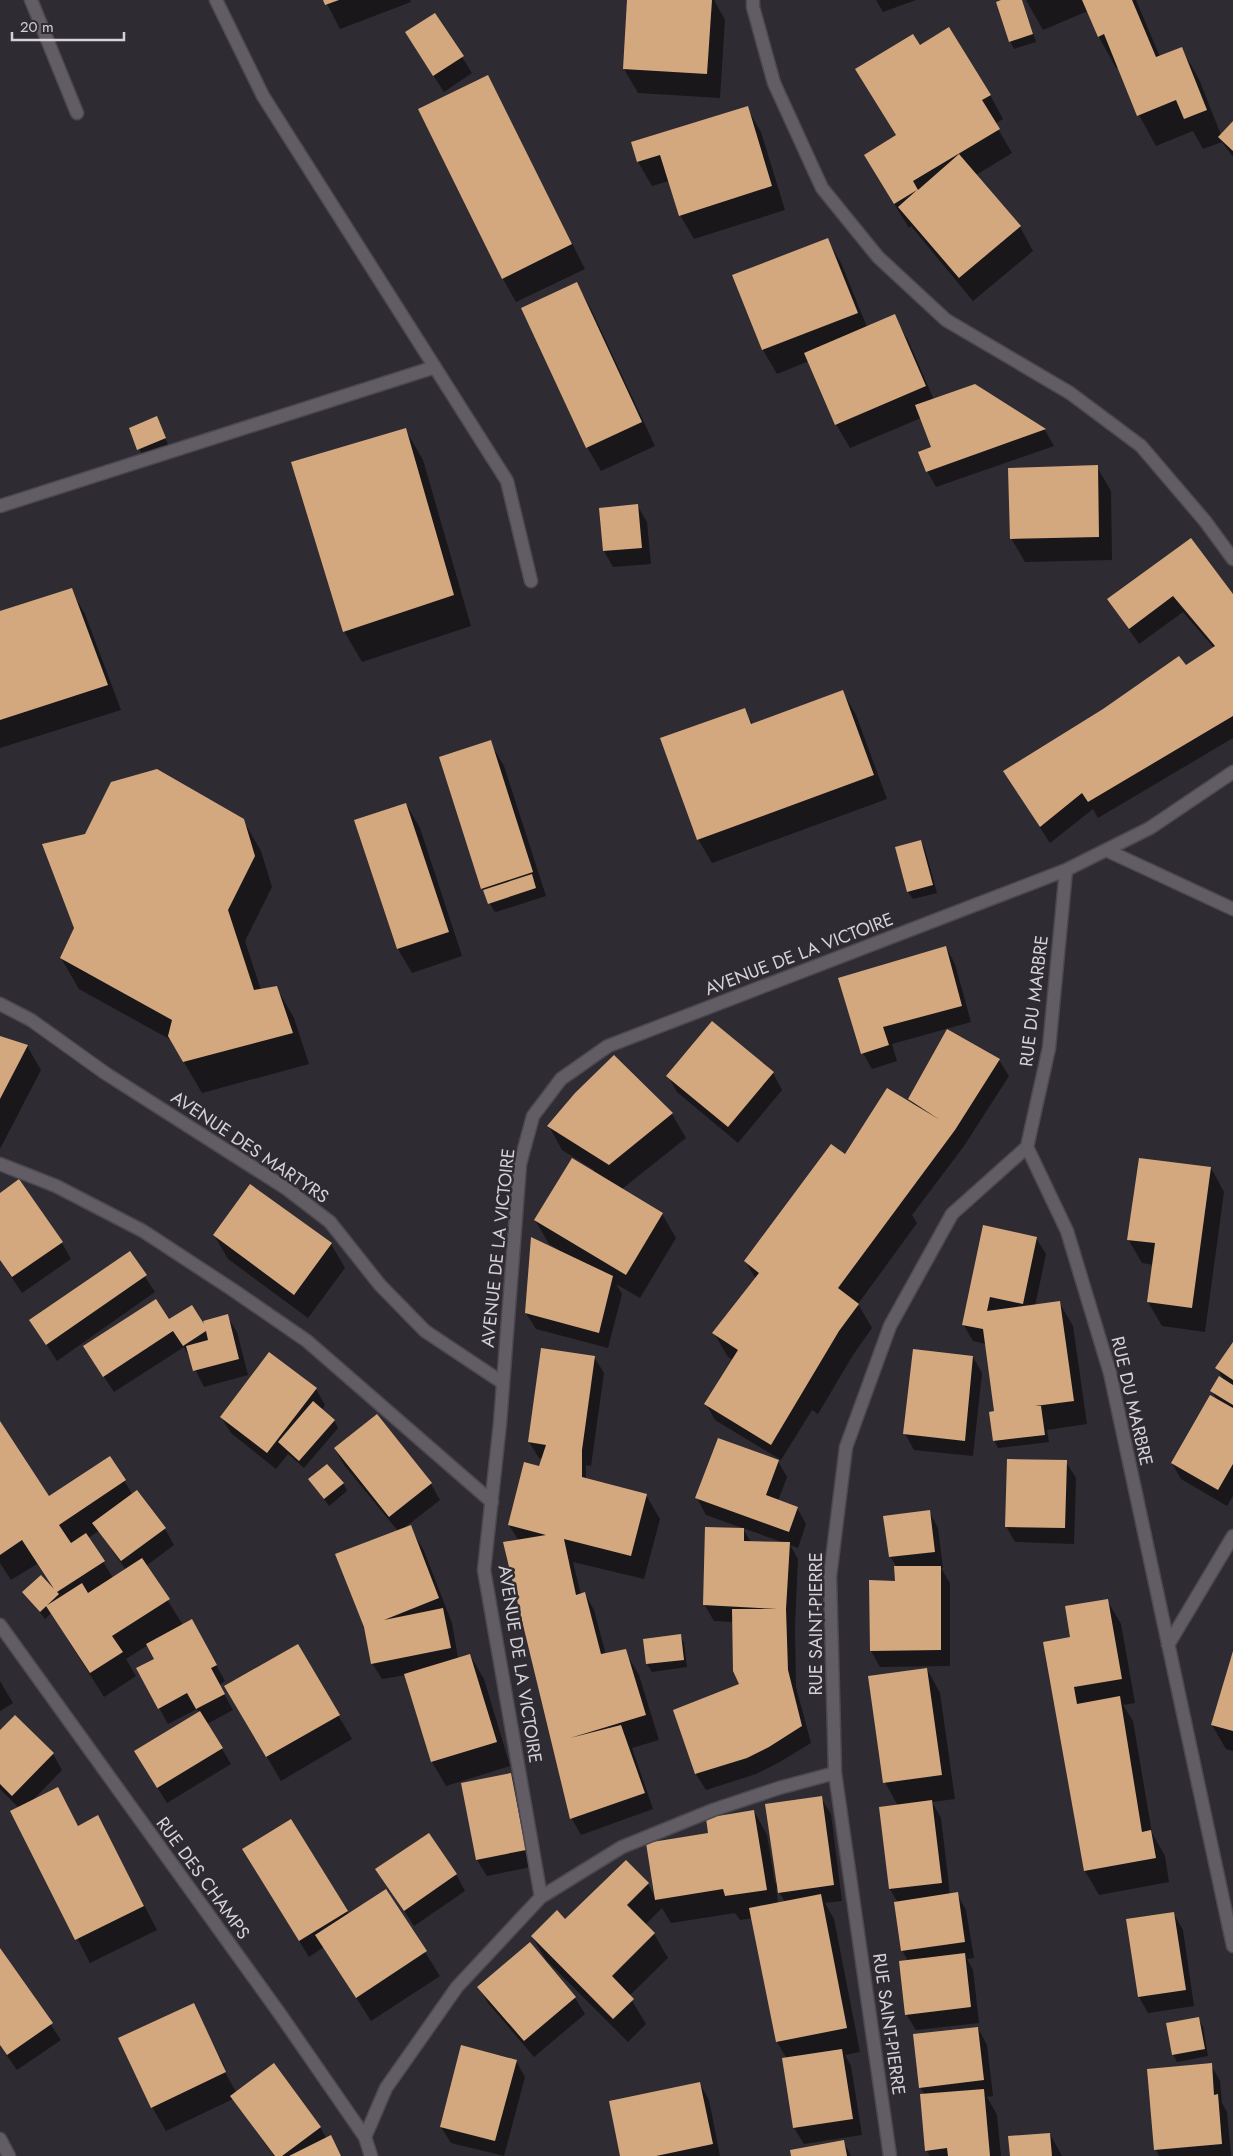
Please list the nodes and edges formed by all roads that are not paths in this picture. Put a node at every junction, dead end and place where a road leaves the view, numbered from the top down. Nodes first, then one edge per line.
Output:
1 (31, 0) edge
2 (216, 0) edge
3 (753, 0) edge
4 (77, 113) dead end
5 (435, 367) junction
6 (0, 506) edge
7 (1233, 560) edge
8 (530, 580) dead end
9 (1233, 772) edge
10 (1106, 850) junction
11 (1066, 870) junction
12 (1233, 909) edge
13 (0, 1004) edge
14 (1027, 1147) junction
15 (0, 1164) edge
16 (503, 1383) junction
17 (492, 1502) junction
18 (1233, 1536) edge
19 (0, 1625) edge
20 (1168, 1646) junction
21 (836, 1773) junction
22 (541, 1896) junction
23 (1233, 1946) edge
24 (365, 2138) junction
25 (0, 2139) edge
26 (10, 2156) edge
27 (371, 2156) edge
28 (890, 2156) edge

1 - 4 street
2 - 5 street
3 - 7 street
5 - 6 street
5 - 8 street
9 - 10 street, AVENUE DE LA VICTOIRE
10 - 11 street, AVENUE DE LA VICTOIRE
10 - 12 street
11 - 14 street, RUE DU MARBRE
11 - 16 street, AVENUE DE LA VICTOIRE
13 - 16 street, AVENUE DES MARTYRS
14 - 20 street, RUE DU MARBRE
14 - 21 street, RUE SAINT-PIERRE
15 - 17 street
16 - 17 street, AVENUE DE LA VICTOIRE
17 - 22 street, AVENUE DE LA VICTOIRE
18 - 20 street
19 - 24 street, RUE DES CHAMPS
20 - 23 street, RUE DU MARBRE
21 - 22 street
21 - 28 street, RUE SAINT-PIERRE
22 - 24 street
24 - 27 street, RUE DES CHAMPS
25 - 26 street

